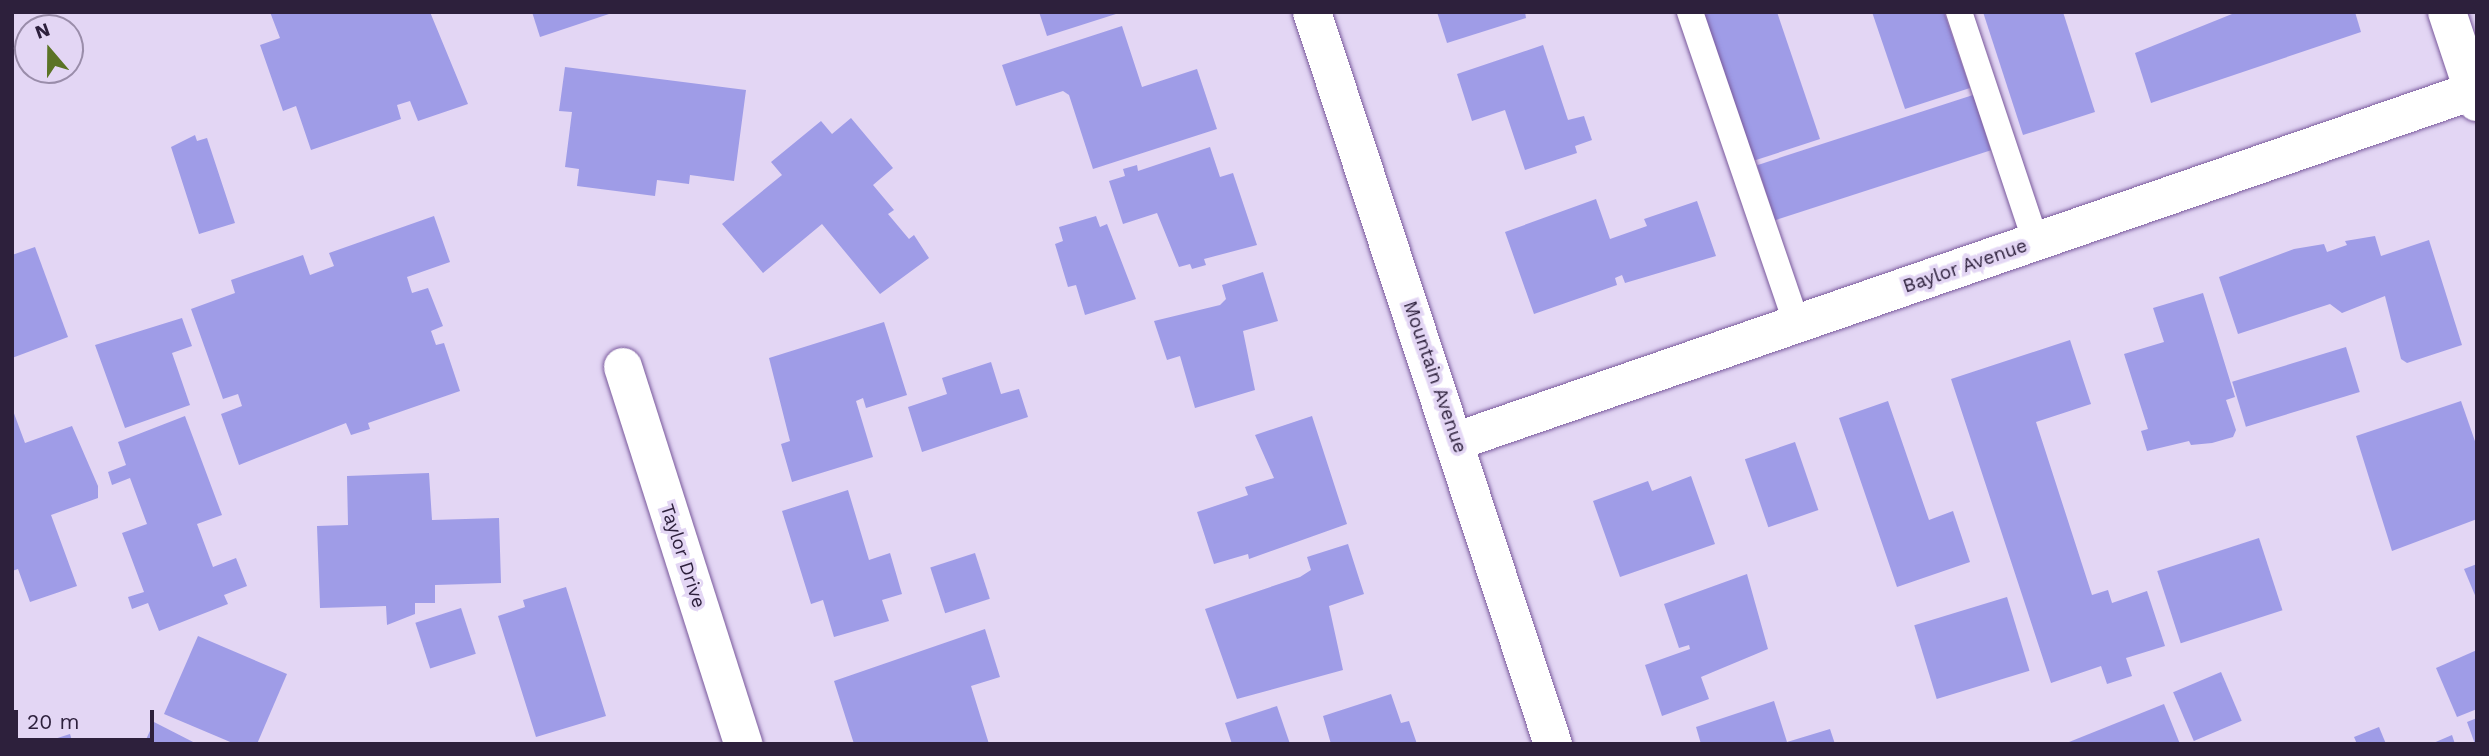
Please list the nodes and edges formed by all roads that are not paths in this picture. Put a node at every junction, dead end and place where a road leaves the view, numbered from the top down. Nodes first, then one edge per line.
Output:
1 (1312, 12) edge
2 (1690, 12) edge
3 (1959, 12) edge
4 (2447, 12) edge
5 (2475, 97) edge
6 (2036, 242) junction
7 (1797, 324) junction
8 (623, 367) dead end
9 (1457, 441) junction
10 (743, 744) edge
11 (1553, 744) edge

1 - 9 street, Mountain Avenue
2 - 7 lane
3 - 6 lane
4 - 5 street
5 - 6 street, Baylor Avenue
6 - 7 street, Baylor Avenue
7 - 9 street, Baylor Avenue
8 - 10 street, Taylor Drive
9 - 11 street, Mountain Avenue

